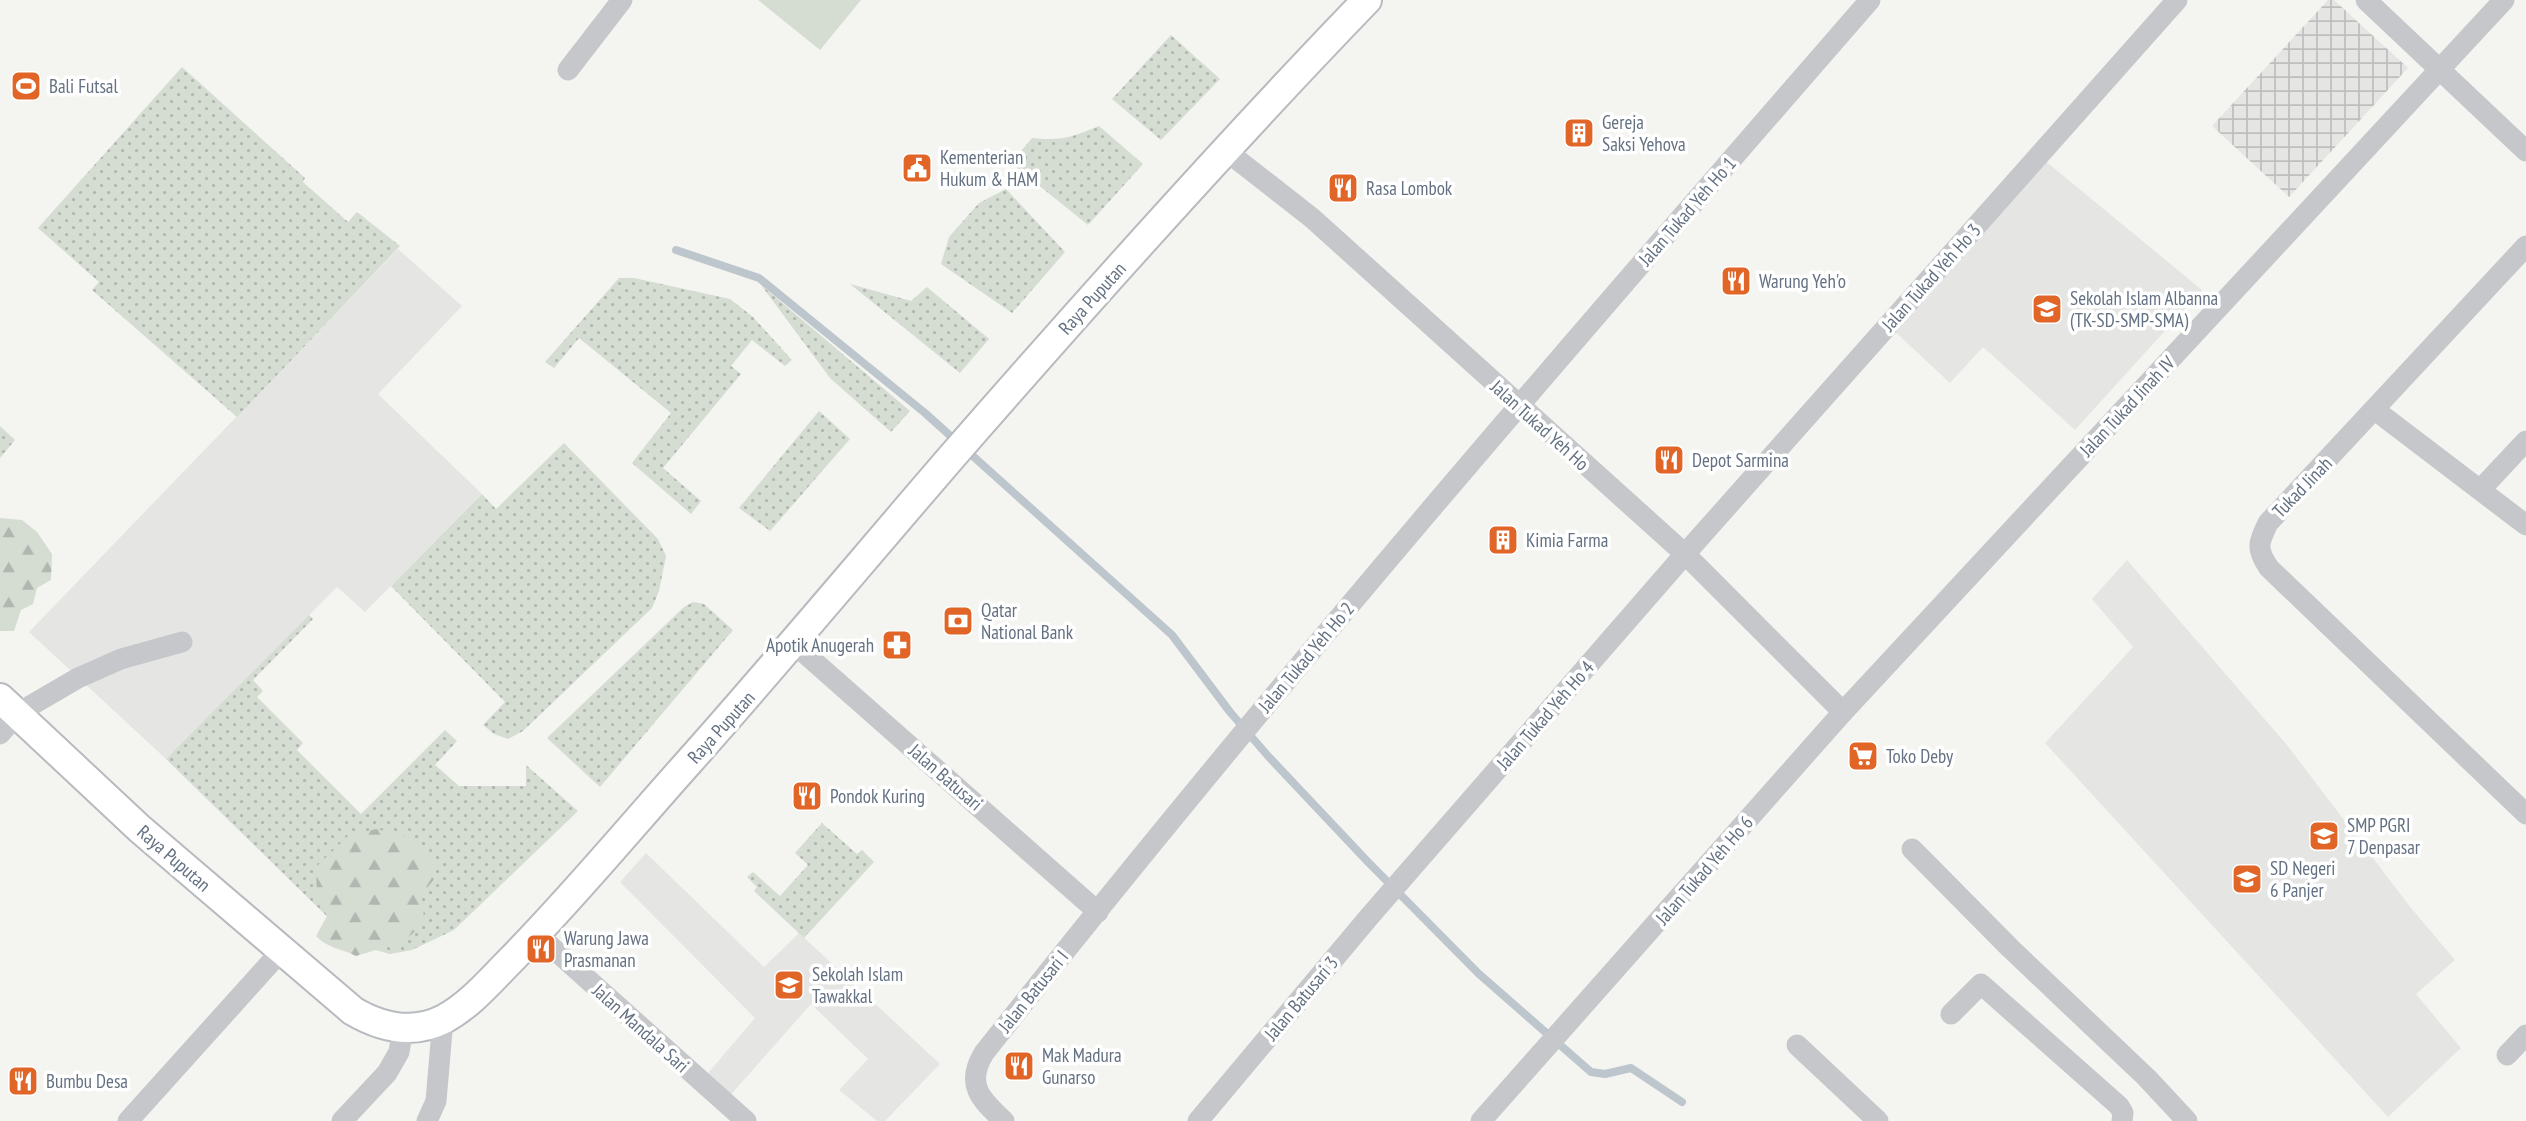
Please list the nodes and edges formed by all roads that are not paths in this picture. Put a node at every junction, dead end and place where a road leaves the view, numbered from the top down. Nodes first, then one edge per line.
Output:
1 (622, 0) edge
2 (1367, 0) edge
3 (1870, 0) edge
4 (2177, 0) edge
5 (2366, 0) edge
6 (2504, 0) edge
7 (2439, 68) junction
8 (568, 70) dead end
9 (1225, 150) junction
10 (2526, 151) edge
11 (2526, 246) edge
12 (1518, 406) junction
13 (2375, 410) junction
14 (2526, 441) edge
15 (2481, 489) junction
16 (2526, 525) edge
17 (1685, 554) junction
18 (181, 642) dead end
19 (793, 643) junction
20 (1843, 712) junction
21 (6, 715) edge
22 (2526, 814) edge
23 (1912, 849) dead end
24 (1405, 877) joint
25 (1098, 912) junction
26 (537, 934) junction
27 (282, 950) junction
28 (1951, 1014) dead end
29 (443, 1019) junction
30 (403, 1028) junction
31 (2526, 1035) edge
32 (1797, 1045) dead end
33 (2508, 1055) dead end
34 (732, 1117) edge
35 (2181, 1120) edge
36 (128, 1121) edge
37 (342, 1121) edge
38 (427, 1121) edge
39 (1004, 1121) edge
40 (1198, 1121) edge
41 (1481, 1121) edge
42 (1878, 1121) edge
43 (2122, 1121) edge

1 - 8 street
2 - 9 main road, Raya Puputan
3 - 12 street, Jalan Tukad Yeh Ho 1
4 - 17 street, Jalan Tukad Yeh Ho 3
5 - 7 street
6 - 7 street, Jalan Tukad Jinah IV
7 - 10 street
7 - 20 street, Jalan Tukad Jinah IV
9 - 12 street, Jalan Tukad Yeh Ho
9 - 19 main road, Raya Puputan
11 - 13 street, Tukad Jinah
12 - 17 street, Jalan Tukad Yeh Ho
12 - 25 street, Jalan Tukad Yeh Ho 2
13 - 15 street
13 - 22 street, Tukad Jinah
14 - 15 street
15 - 16 street
17 - 20 street, Jalan Tukad Yeh Ho
17 - 24 street, Jalan Tukad Yeh Ho 4
18 - 21 street
19 - 25 street, Jalan Batusari
19 - 26 main road, Raya Puputan
20 - 41 street, Jalan Tukad Yeh Ho 6
21 - 27 main road, Raya Puputan
23 - 35 street
24 - 40 street, Jalan Batusari 3
25 - 39 street, Jalan Batusari I
26 - 29 main road, Raya Puputan
26 - 34 street, Jalan Mandala Sari
27 - 30 main road, Raya Puputan
27 - 36 street
28 - 43 street
29 - 30 main road, Raya Puputan
29 - 38 street
30 - 37 street
31 - 33 street
32 - 42 street

